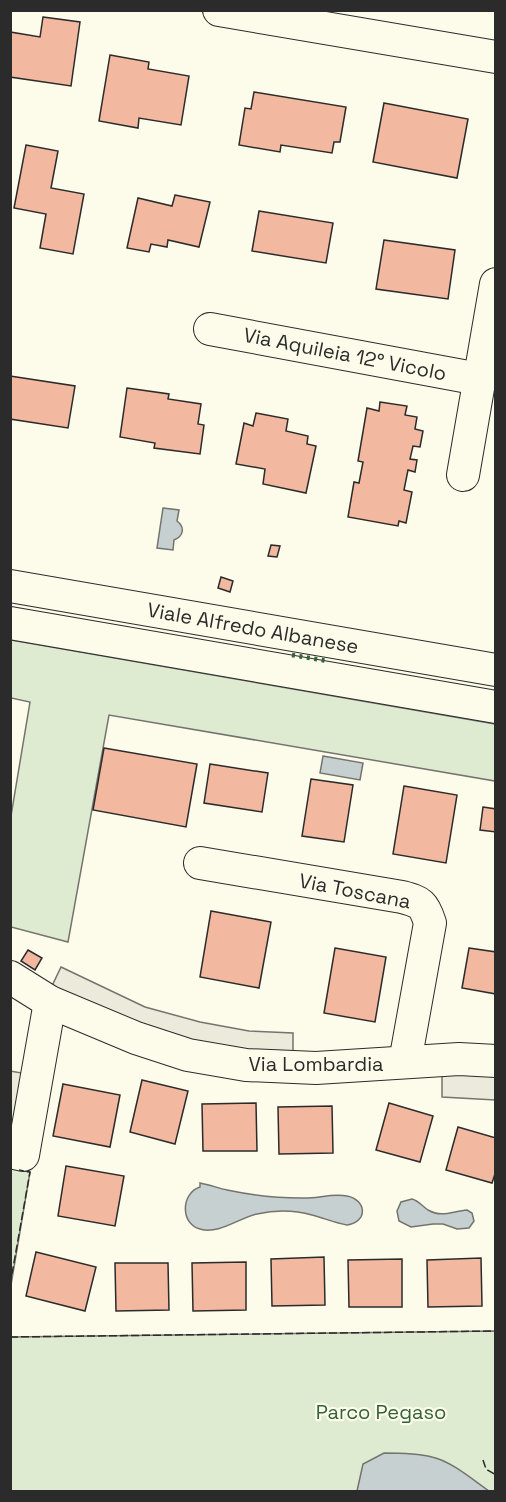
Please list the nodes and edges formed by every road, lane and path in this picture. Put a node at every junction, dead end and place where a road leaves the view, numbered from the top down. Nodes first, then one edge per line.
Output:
1 (219, 10) edge
2 (495, 57) edge
3 (495, 284) edge
4 (210, 329) dead end
5 (479, 379) junction
6 (463, 475) dead end
7 (10, 586) edge
8 (10, 623) edge
9 (495, 670) edge
10 (495, 707) edge
11 (200, 863) dead end
12 (10, 977) edge
13 (50, 1002) junction
14 (495, 1061) edge
15 (405, 1062) junction
16 (10, 1152) edge

1 - 2 street
3 - 5 street
4 - 5 street, Via Aquileia 12° Vicolo
5 - 6 street
7 - 9 street, Viale Alfredo Albanese
8 - 10 street, Viale Alfredo Albanese
11 - 15 street, Via Toscana
12 - 13 street, Via Lombardia
13 - 15 street, Via Lombardia
13 - 16 street
14 - 15 street, Via Lombardia

